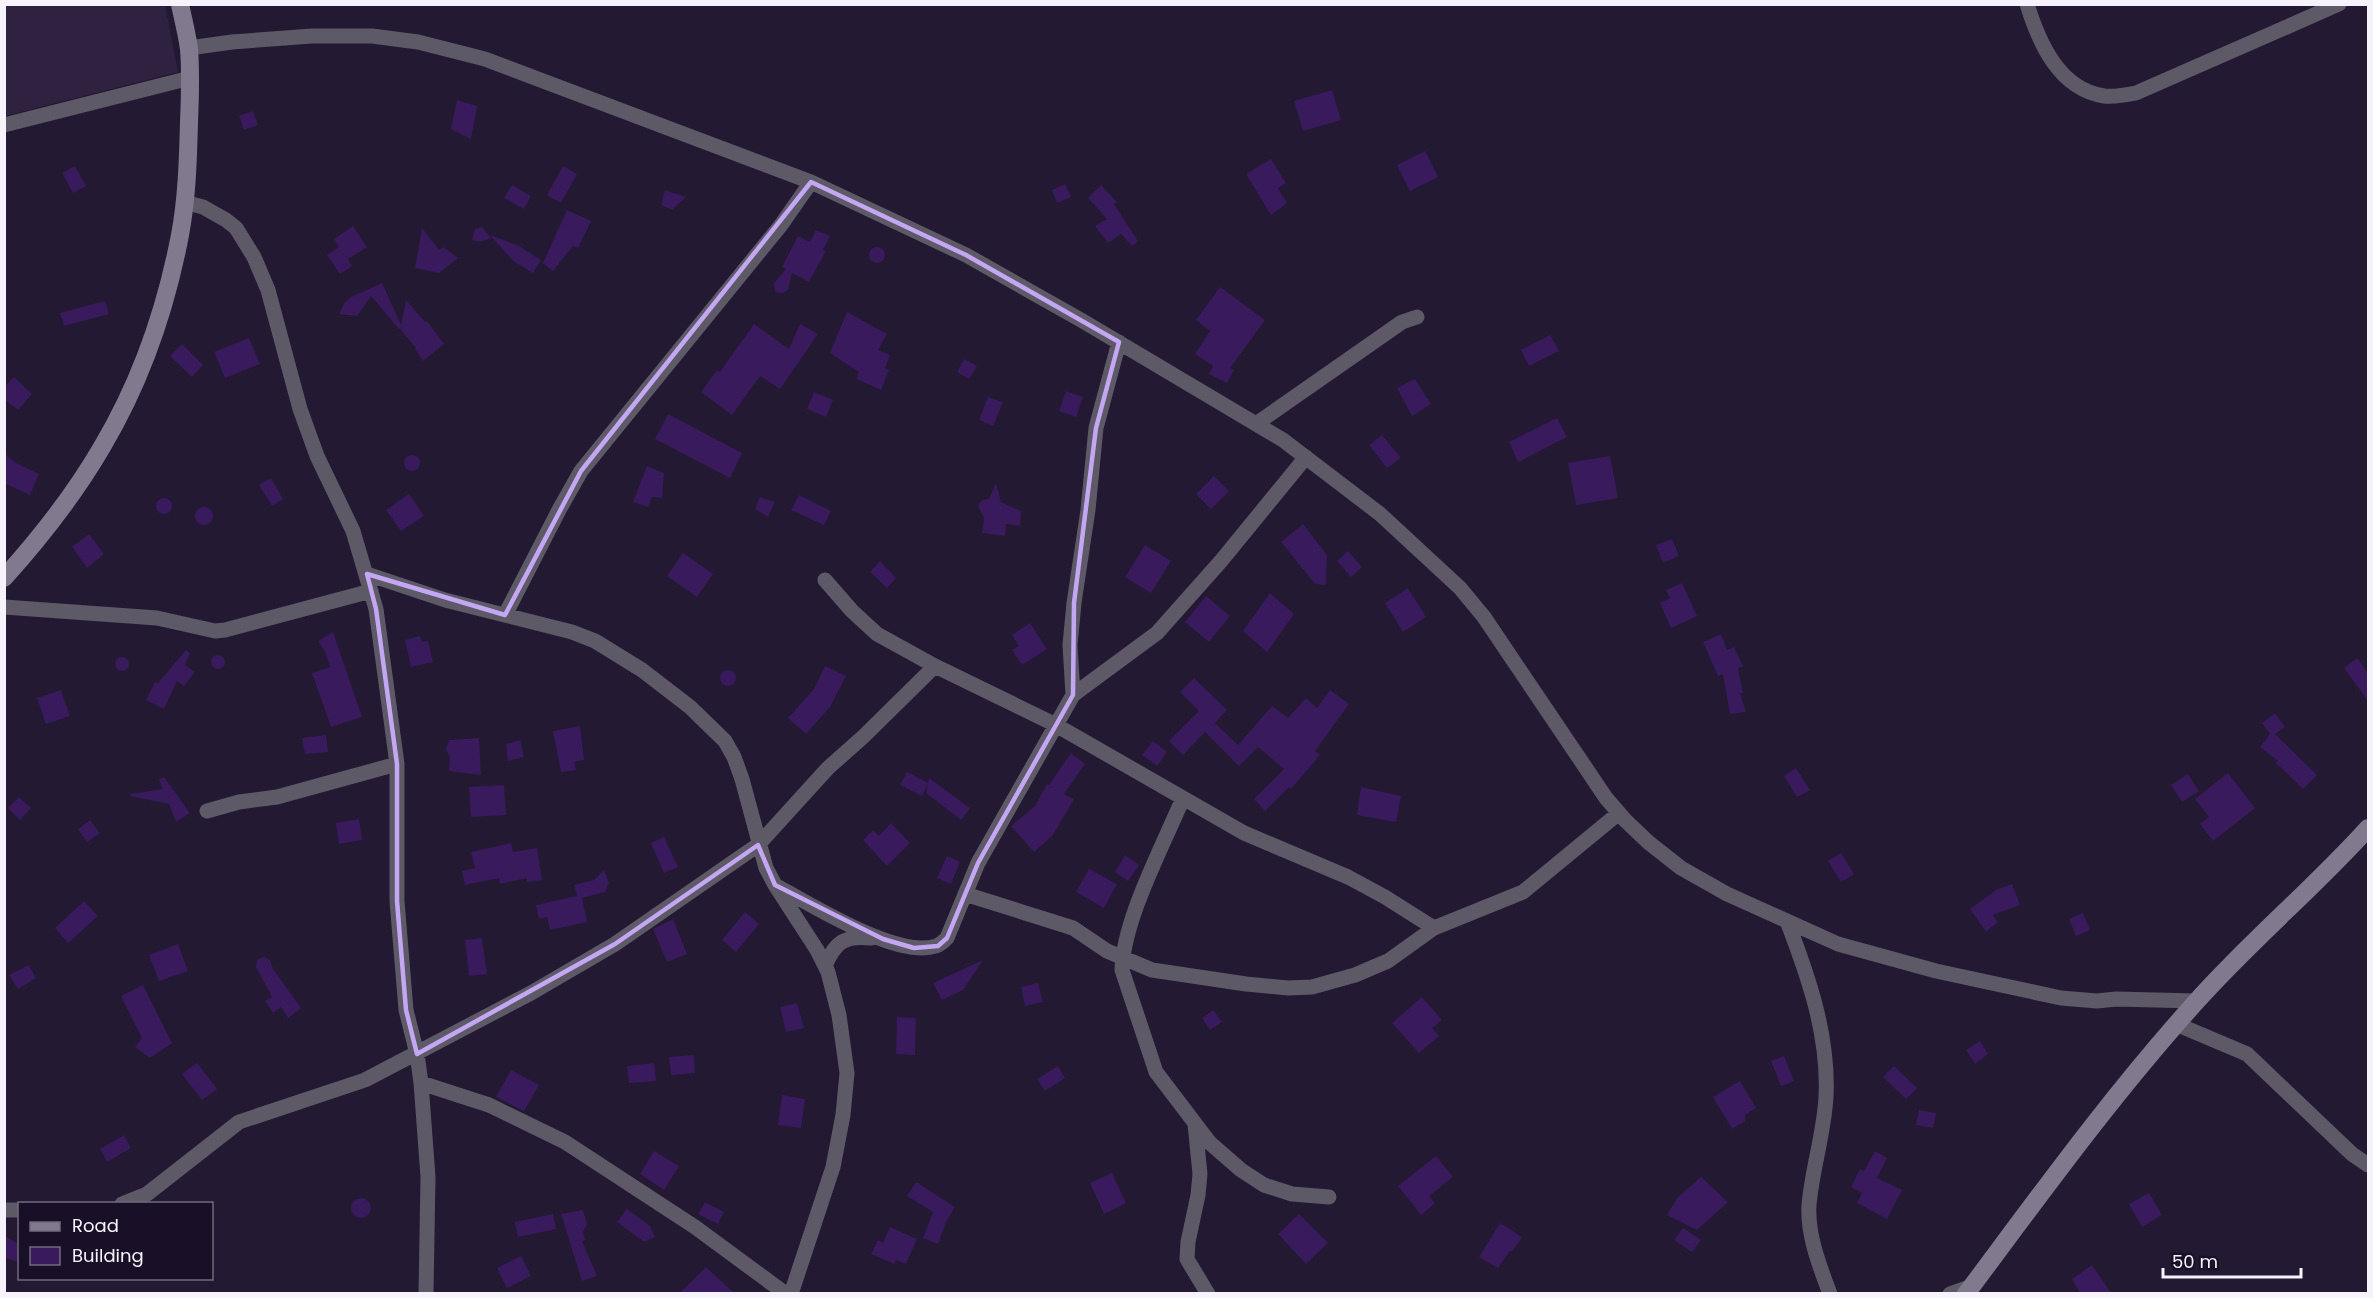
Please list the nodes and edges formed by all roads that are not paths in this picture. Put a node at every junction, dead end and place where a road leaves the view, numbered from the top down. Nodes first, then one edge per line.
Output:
1 (180, 4) edge
2 (2027, 4) edge
3 (2339, 4) edge
4 (189, 48) junction
5 (190, 78) junction
6 (4, 125) edge
7 (811, 182) junction
8 (184, 202) junction
9 (1417, 317) dead end
10 (1119, 342) junction
11 (1256, 424) junction
12 (1306, 457) junction
13 (367, 574) junction
14 (4, 578) edge
15 (825, 580) dead end
16 (371, 591) junction
17 (4, 607) edge
18 (505, 615) junction
19 (935, 666) junction
20 (1073, 695) junction
21 (1054, 724) junction
22 (397, 764) junction
23 (1183, 798) junction
24 (207, 811) dead end
25 (1619, 813) junction
26 (2368, 828) edge
27 (758, 845) junction
28 (775, 885) junction
29 (965, 894) junction
30 (1787, 921) junction
31 (1434, 928) junction
32 (883, 939) junction
33 (1122, 959) junction
34 (825, 966) junction
35 (2196, 1001) junction
36 (2176, 1024) junction
37 (417, 1054) junction
38 (421, 1083) junction
39 (1195, 1123) junction
40 (2368, 1165) edge
41 (1329, 1197) dead end
42 (125, 1202) edge
43 (1969, 1290) edge
44 (426, 1293) edge
45 (786, 1293) edge
46 (791, 1293) edge
47 (1208, 1293) edge
48 (1830, 1293) edge
49 (1950, 1293) edge

1 - 4 street
2 - 3 street
4 - 5 street
4 - 7 street
5 - 6 street
5 - 8 street
7 - 10 street
7 - 18 street
8 - 13 street
8 - 14 street
9 - 11 street
10 - 11 street
10 - 20 street
11 - 12 street
12 - 20 street
12 - 25 street
13 - 16 street
13 - 18 street
15 - 19 street
16 - 17 street
16 - 22 street
18 - 27 street
19 - 21 street
19 - 27 street
20 - 21 street
21 - 23 street
21 - 29 street
22 - 24 street
22 - 37 street
23 - 31 street
23 - 33 street
25 - 30 street
25 - 31 street
26 - 35 street
27 - 28 street
27 - 37 street
28 - 32 street
28 - 34 street
29 - 32 street
29 - 33 street
30 - 35 street
30 - 48 street
31 - 33 street
32 - 34 street
33 - 39 street
34 - 46 street
35 - 36 street
36 - 40 street
36 - 43 street
37 - 38 street
37 - 42 street
38 - 44 street
38 - 45 street
39 - 41 street
39 - 47 street
43 - 49 street

